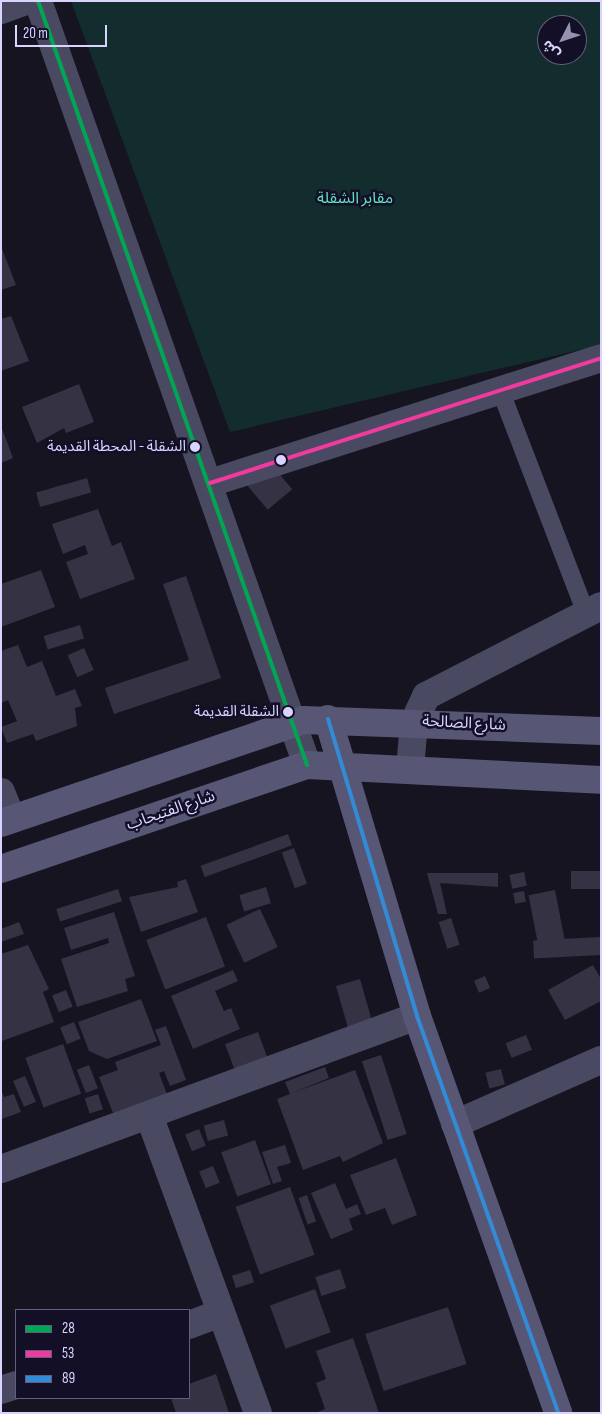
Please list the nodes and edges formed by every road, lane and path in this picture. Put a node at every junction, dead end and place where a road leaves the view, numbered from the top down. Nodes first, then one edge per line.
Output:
1 (26, 1) edge
2 (38, 1) edge
3 (1, 10) edge
4 (601, 358) edge
5 (501, 392) junction
6 (210, 483) junction
7 (593, 610) edge
8 (328, 719) junction
9 (414, 722) junction
10 (292, 723) junction
11 (601, 731) edge
12 (342, 764) junction
13 (307, 765) junction
14 (410, 769) junction
15 (601, 780) edge
16 (1, 792) edge
17 (7, 821) edge
18 (1, 869) edge
19 (417, 1016) junction
20 (601, 1060) edge
21 (150, 1118) junction
22 (455, 1124) junction
23 (1, 1169) edge
24 (221, 1313) junction
25 (190, 1325) edge
26 (15, 1385) edge
27 (1, 1390) edge
28 (258, 1413) edge
29 (558, 1413) edge

1 - 3 street
2 - 6 street
4 - 5 street
5 - 6 street
5 - 7 lane
6 - 10 street
7 - 9 street
8 - 9 main road, شارع الصالحة
8 - 10 main road
8 - 12 main road
9 - 11 main road, شارع الصالحة
9 - 14 street
10 - 13 street
10 - 17 main road
12 - 13 main road, شارع الفتيحاب
12 - 14 main road
12 - 19 main road
13 - 18 main road, شارع الفتيحاب
14 - 15 main road
16 - 17 street
19 - 21 street
19 - 22 main road
20 - 22 street
21 - 23 street
21 - 24 street
22 - 29 main road
24 - 25 street
24 - 28 street
26 - 27 street

